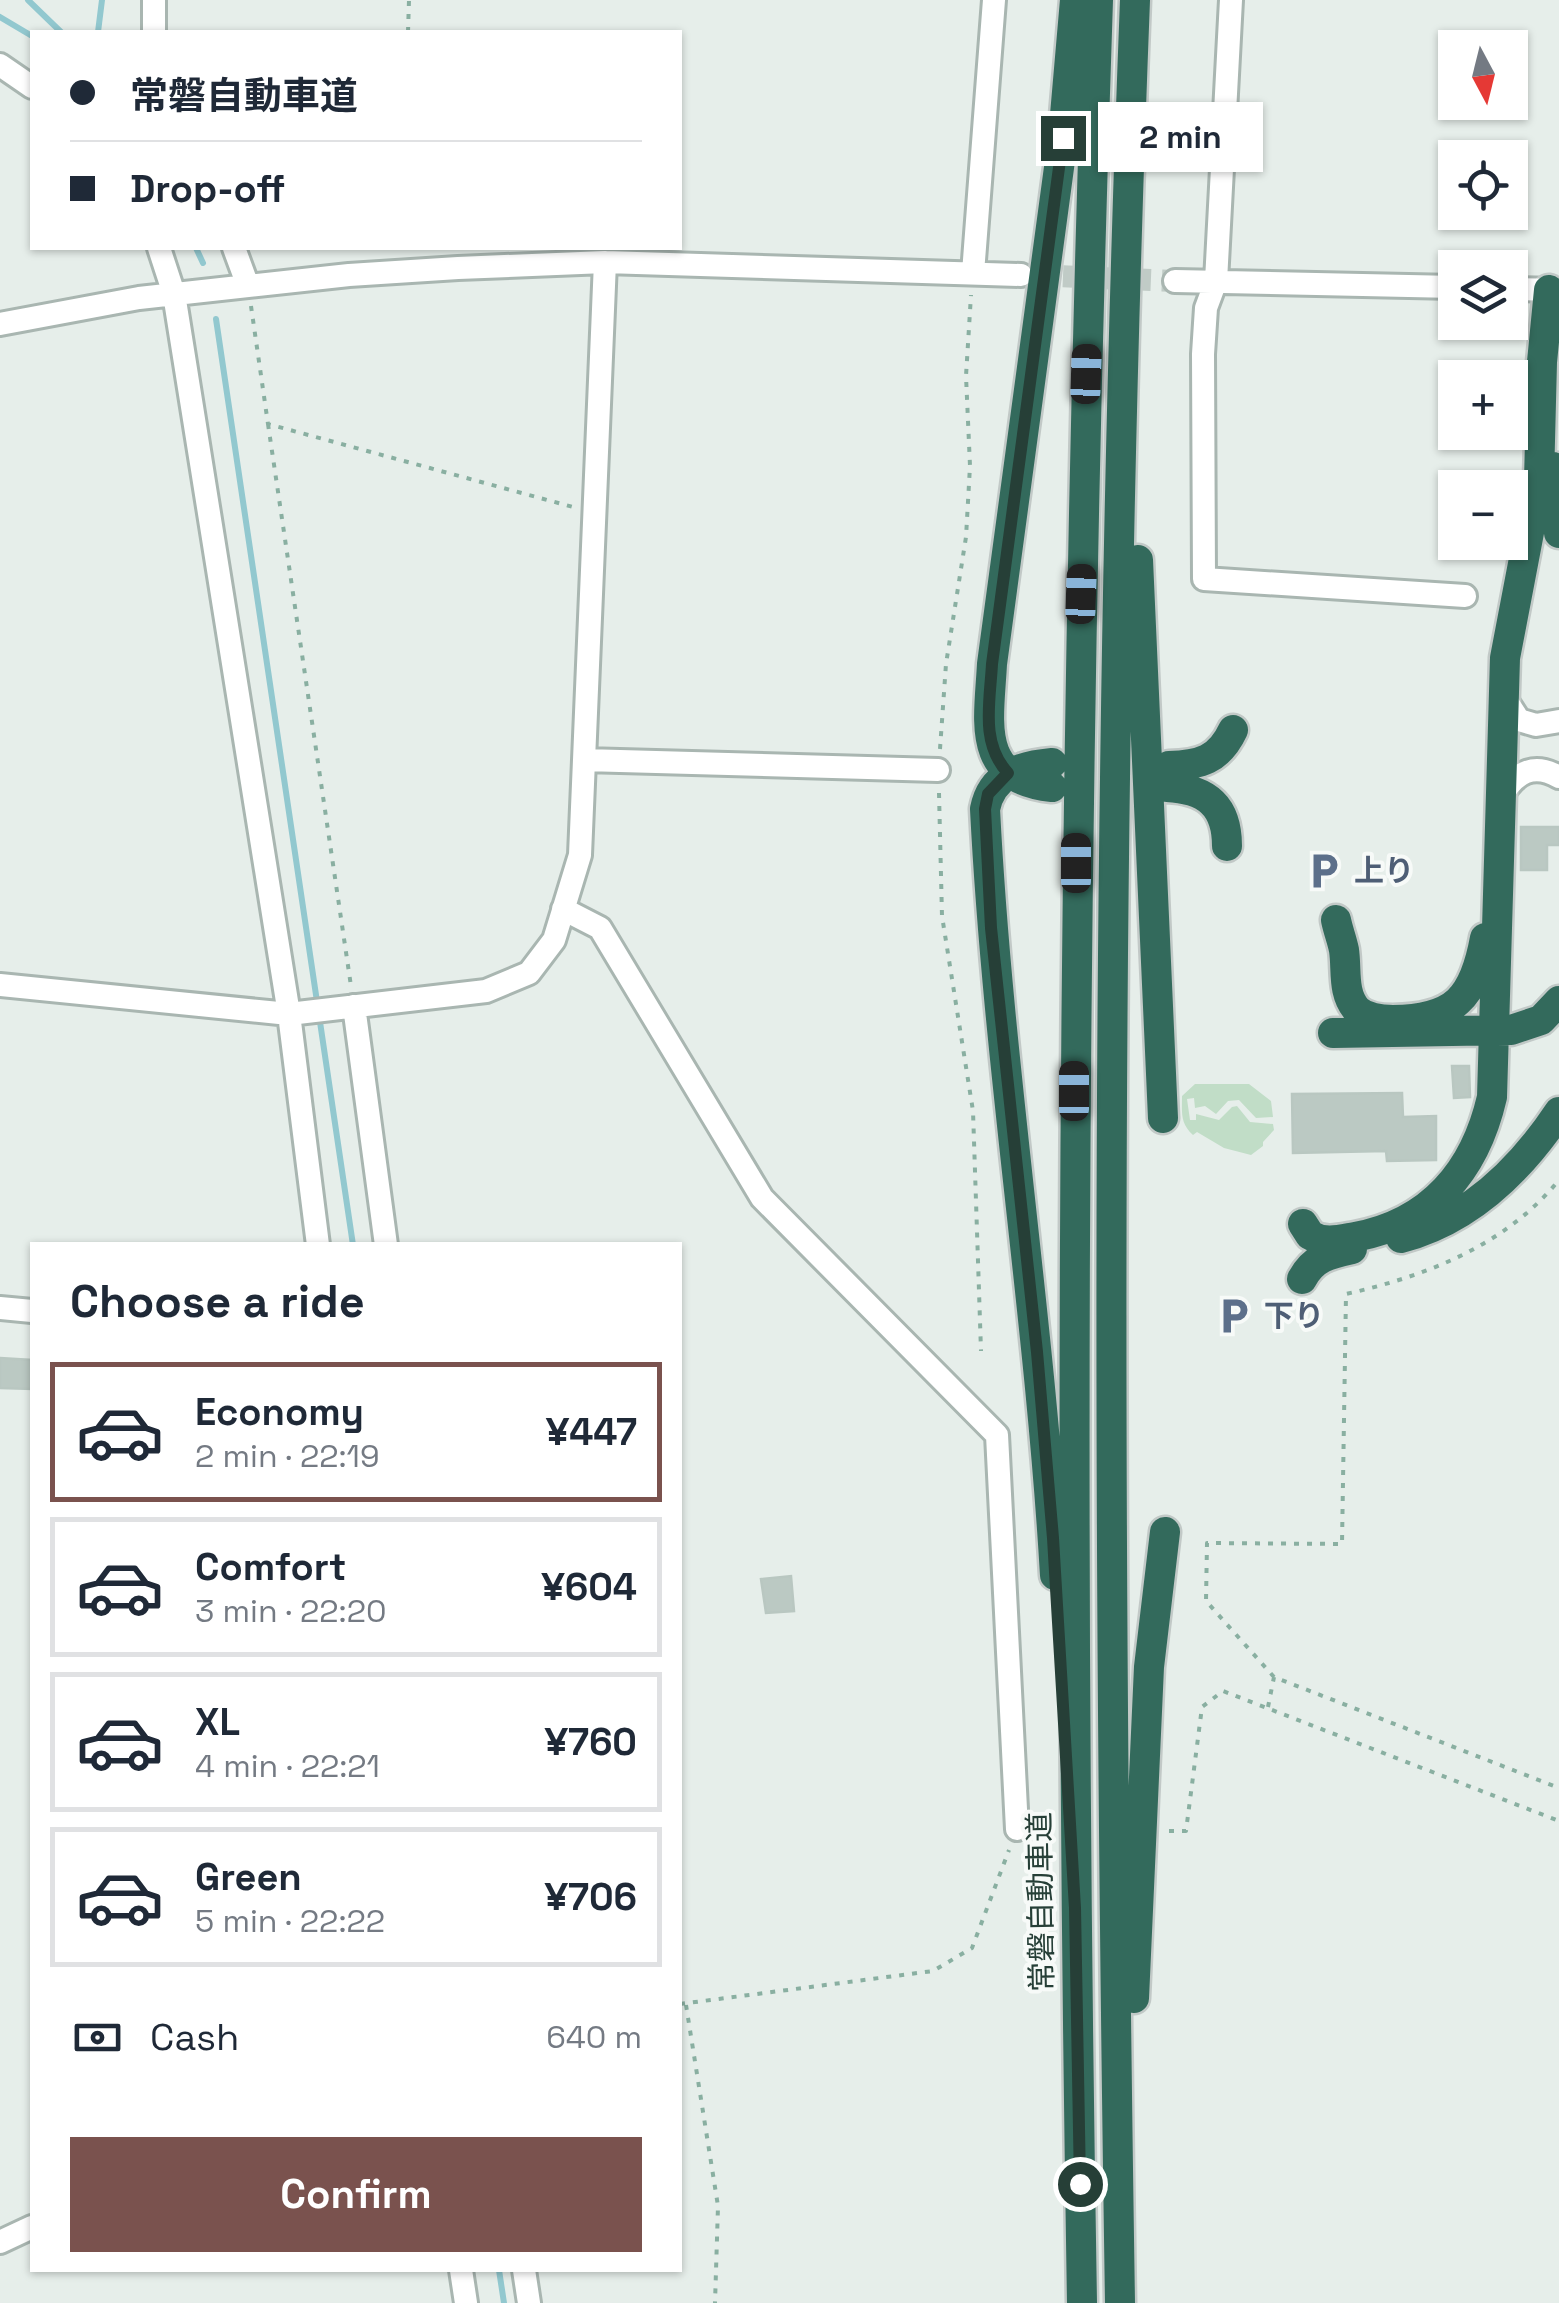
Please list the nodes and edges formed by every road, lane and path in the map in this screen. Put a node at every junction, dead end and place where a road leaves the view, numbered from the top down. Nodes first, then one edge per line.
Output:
1 (154, 0) edge
2 (409, 0) edge
3 (994, 0) edge
4 (1075, 0) edge
5 (1098, 0) edge
6 (1134, 0) edge
7 (1231, 0) edge
8 (154, 30) edge
9 (408, 30) edge
10 (0, 65) edge
11 (30, 86) edge
12 (159, 250) edge
13 (235, 250) edge
14 (605, 262) junction
15 (972, 273) junction
16 (1022, 275) tunnel mouth
17 (1175, 281) tunnel mouth
18 (1216, 281) junction
19 (248, 286) junction
20 (1438, 287) edge
21 (1528, 289) edge
22 (1554, 290) edge
23 (174, 294) junction
24 (1126, 302) junction
25 (0, 324) edge
26 (268, 424) junction
27 (596, 514) junction
28 (1559, 533) edge
29 (1465, 596) dead end
30 (1504, 697) junction
31 (1559, 721) edge
32 (1233, 730) dead end
33 (584, 760) junction
34 (938, 770) dead end
35 (1008, 773) junction
36 (1052, 775) dead end
37 (1559, 777) edge
38 (1501, 797) junction
39 (1227, 846) dead end
40 (1496, 896) junction
41 (563, 909) junction
42 (1336, 920) dead end
43 (0, 985) edge
44 (1559, 1002) edge
45 (354, 1006) junction
46 (289, 1014) junction
47 (1333, 1032) dead end
48 (1494, 1032) junction
49 (1559, 1112) edge
50 (1162, 1118) dead end
51 (1559, 1180) edge
52 (1303, 1224) dead end
53 (318, 1242) edge
54 (386, 1242) edge
55 (1302, 1279) dead end
56 (0, 1308) edge
57 (30, 1311) edge
58 (1165, 1532) dead end
59 (1274, 1678) junction
60 (1268, 1708) junction
61 (1559, 1788) edge
62 (1559, 1821) edge
63 (1017, 1829) joint
64 (1160, 1831) dead end
65 (1075, 1908) junction
66 (683, 2003) edge
67 (30, 2228) edge
68 (0, 2242) edge
69 (461, 2272) edge
70 (524, 2272) edge
71 (466, 2303) edge
72 (528, 2303) edge
73 (715, 2303) edge
74 (1082, 2303) edge
75 (1123, 2303) edge

1 - 8 street
2 - 9 path
3 - 15 street
4 - 35 highway
5 - 65 highway, 常磐自動車道
6 - 24 highway
7 - 18 street
10 - 11 street
12 - 23 street
13 - 19 street
14 - 15 street
14 - 19 street
14 - 27 street
15 - 16 street
17 - 18 street
18 - 20 street
18 - 29 street
19 - 23 street
19 - 26 path
21 - 22 street
22 - 28 highway
22 - 30 highway
23 - 25 street
23 - 46 street
24 - 50 highway
24 - 75 highway
26 - 27 path
26 - 45 path
27 - 33 street
30 - 31 street
30 - 38 highway
32 - 39 highway
33 - 34 street
33 - 41 street
35 - 36 highway
35 - 65 highway
37 - 38 street
38 - 40 highway
40 - 42 highway
40 - 48 highway
41 - 45 street
41 - 63 street
43 - 46 street
44 - 48 highway
45 - 46 street
45 - 54 street
46 - 53 street
47 - 48 highway
48 - 52 highway
49 - 55 highway
51 - 59 path
56 - 57 street
58 - 75 highway
59 - 60 path
59 - 61 path
60 - 62 path
60 - 64 path
63 - 66 path
65 - 74 highway, 常磐自動車道
66 - 73 path
67 - 68 street
69 - 71 street
70 - 72 street

